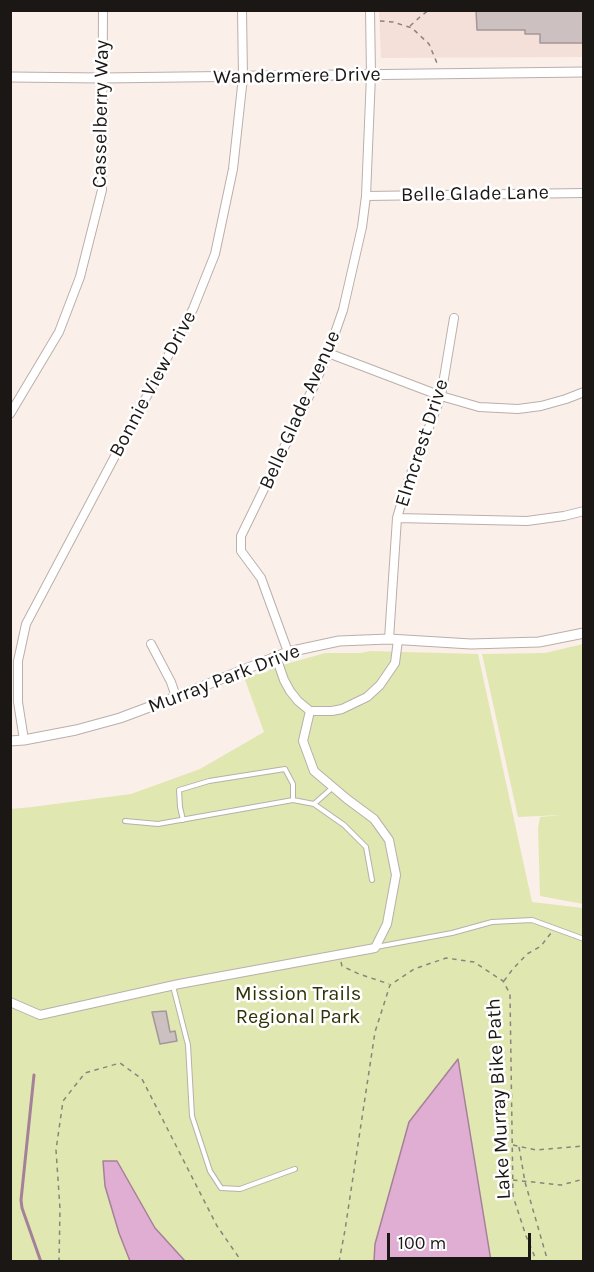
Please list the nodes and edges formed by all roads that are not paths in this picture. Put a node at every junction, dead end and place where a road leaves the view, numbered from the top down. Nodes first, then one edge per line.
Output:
1 (103, 10) edge
2 (242, 10) edge
3 (370, 10) edge
4 (584, 72) edge
5 (371, 75) junction
6 (10, 76) edge
7 (243, 77) junction
8 (102, 78) junction
9 (584, 193) edge
10 (366, 196) junction
11 (454, 318) dead end
12 (328, 353) junction
13 (584, 392) edge
14 (441, 396) junction
15 (10, 414) edge
16 (584, 511) edge
17 (397, 518) junction
18 (584, 633) edge
19 (394, 640) junction
20 (151, 645) dead end
21 (288, 652) junction
22 (276, 657) junction
23 (176, 697) junction
24 (310, 711) junction
25 (24, 740) junction
26 (10, 741) edge
27 (332, 787) junction
28 (293, 800) junction
29 (315, 804) junction
30 (183, 820) junction
31 (125, 821) dead end
32 (372, 880) dead end
33 (584, 939) edge
34 (375, 948) junction
35 (173, 985) junction
36 (10, 1002) edge
37 (295, 1169) dead end

1 - 8 street, Casselberry Way
2 - 7 street, Bonnie View Drive
3 - 5 street, Belle Glade Avenue
4 - 5 street, Wandermere Drive
5 - 7 street, Wandermere Drive
5 - 10 street, Belle Glade Avenue
6 - 8 street, Wandermere Drive
7 - 8 street, Wandermere Drive
7 - 25 street, Bonnie View Drive
8 - 15 street, Casselberry Way
9 - 10 street, Belle Glade Lane
10 - 12 street, Belle Glade Avenue
11 - 14 street, Elmcrest Drive
12 - 14 street
12 - 21 street, Belle Glade Avenue
13 - 14 street
14 - 17 street, Elmcrest Drive
16 - 17 street
17 - 19 street, Elmcrest Drive
18 - 19 street, Murray Park Drive
19 - 21 street, Murray Park Drive
19 - 24 street, Elmcrest Drive
20 - 23 street
21 - 22 street, Murray Park Drive
22 - 23 street, Murray Park Drive
22 - 24 street
23 - 25 street, Murray Park Drive
24 - 27 street
25 - 26 street, Murray Park Drive
27 - 29 lane
27 - 34 street
28 - 29 lane
28 - 30 lane
28 - 30 lane
29 - 32 lane
30 - 31 lane
33 - 34 lane
34 - 35 street
35 - 36 street
35 - 37 lane

